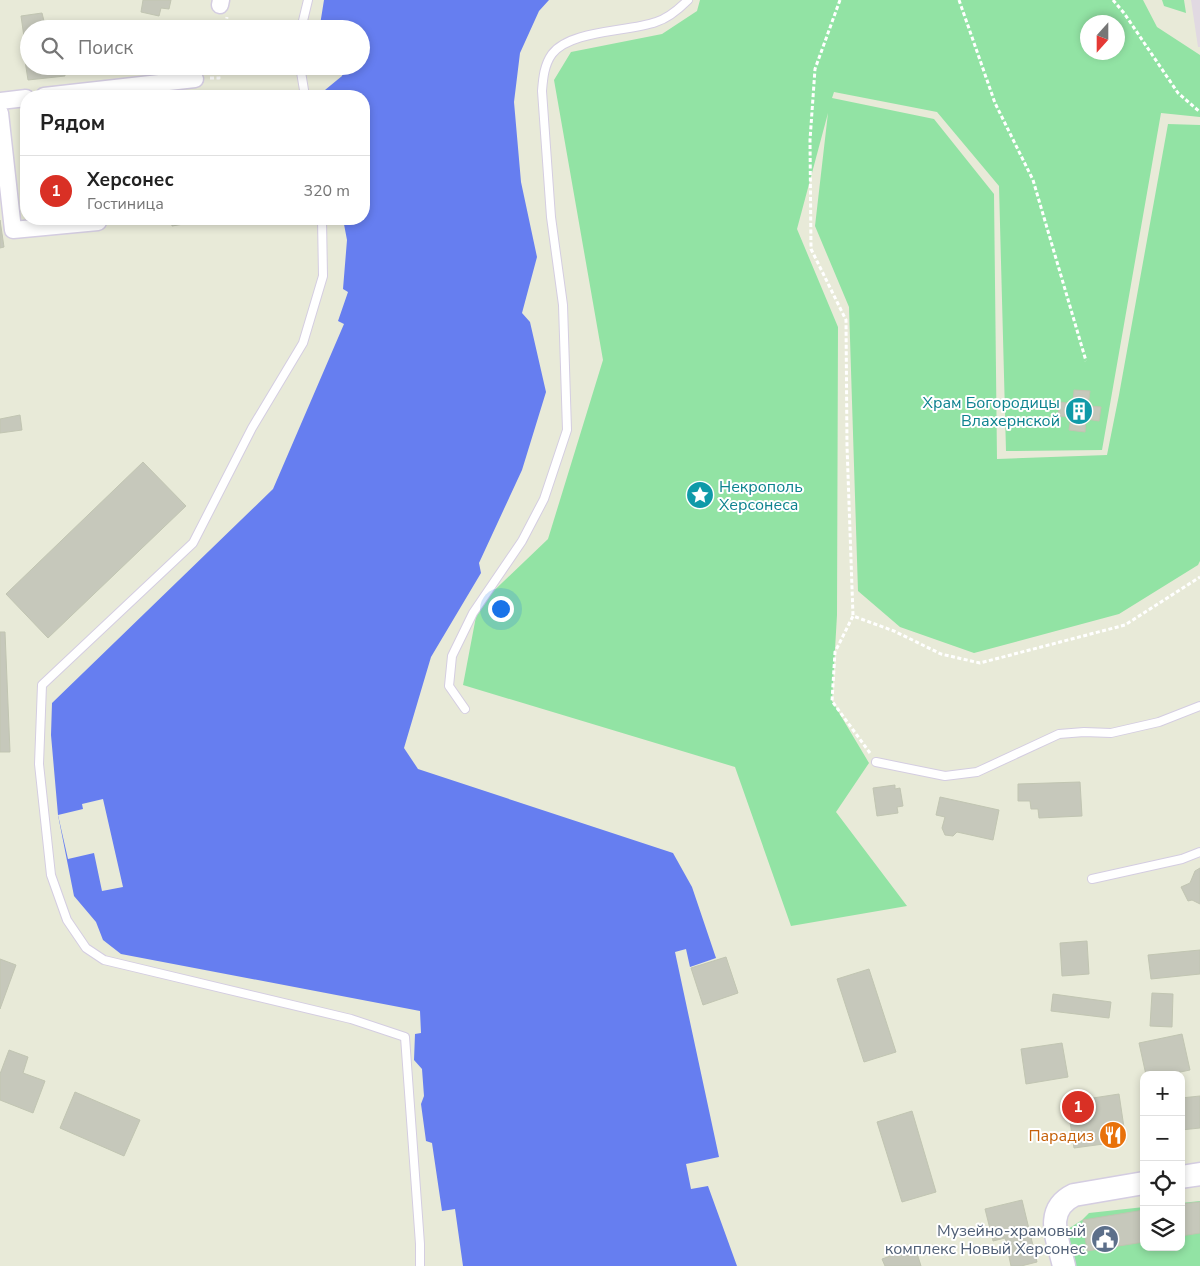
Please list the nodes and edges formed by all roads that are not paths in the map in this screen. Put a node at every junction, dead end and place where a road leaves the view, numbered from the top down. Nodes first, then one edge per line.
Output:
1 (308, 0) edge
2 (688, 0) edge
3 (303, 20) edge
4 (302, 75) edge
5 (195, 79) dead end
6 (97, 90) edge
7 (304, 90) edge
8 (20, 99) edge
9 (0, 101) edge
10 (0, 113) edge
11 (66, 225) edge
12 (322, 225) edge
13 (1200, 706) edge
14 (465, 709) dead end
15 (876, 762) road end
16 (1200, 852) edge
17 (1092, 879) dead end
18 (1200, 1174) edge
19 (1185, 1176) edge
20 (1140, 1184) edge
21 (420, 1266) edge
22 (1064, 1266) edge

1 - 3 lane
2 - 14 lane
4 - 7 lane
5 - 6 street
8 - 9 street
10 - 11 street
12 - 21 lane
13 - 15 lane
16 - 17 lane
18 - 19 main road
20 - 22 main road

